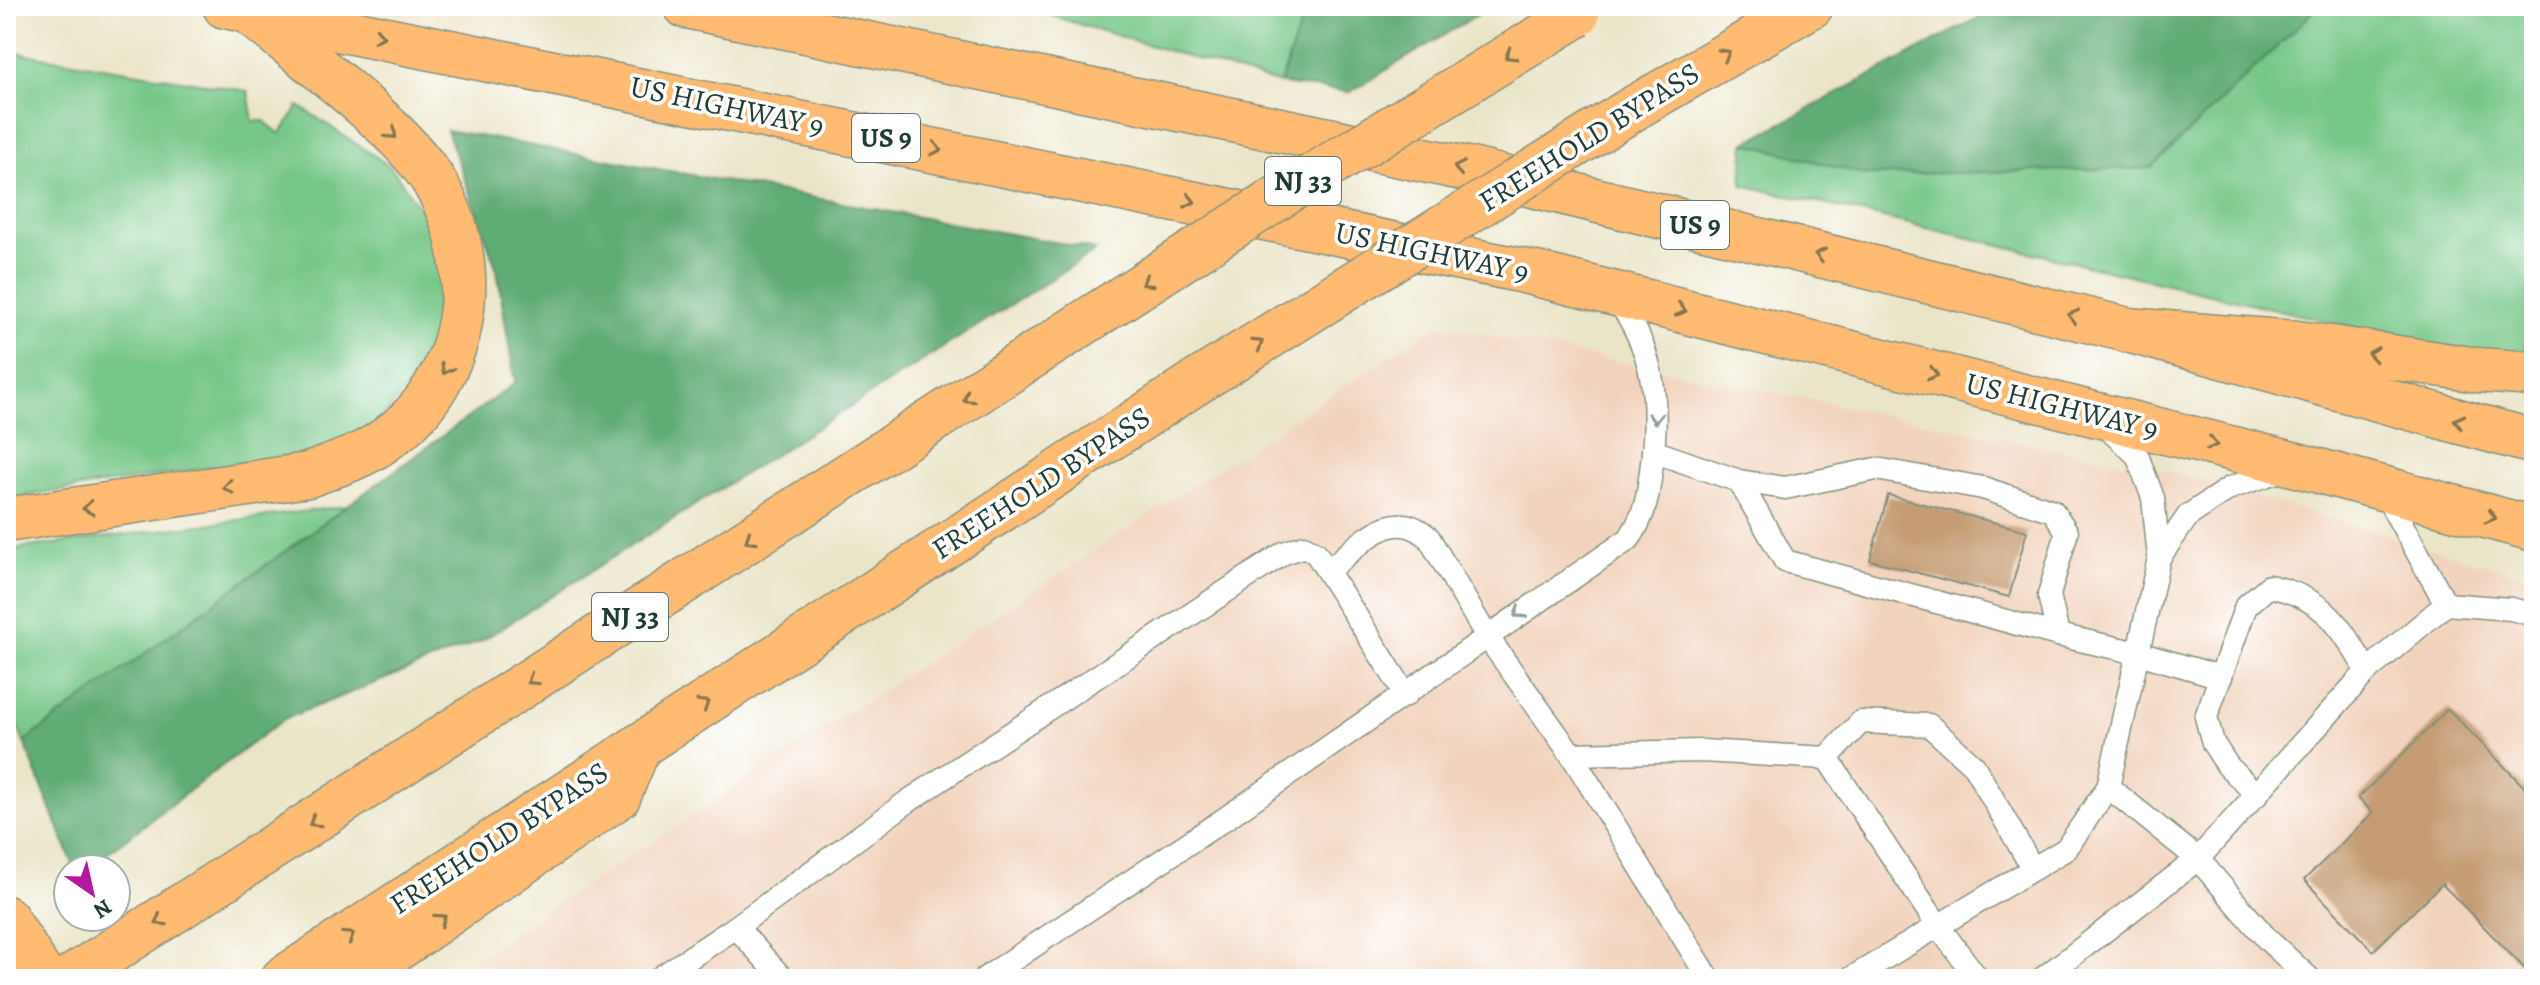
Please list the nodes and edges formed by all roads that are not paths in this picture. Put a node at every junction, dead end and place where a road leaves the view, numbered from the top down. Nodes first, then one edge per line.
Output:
1 (686, 6) edge
2 (1811, 6) edge
3 (236, 8) edge
4 (1584, 10) edge
5 (1613, 294) junction
6 (2128, 330) junction
7 (2534, 374) edge
8 (2094, 415) junction
9 (2534, 442) edge
10 (1653, 451) junction
11 (2297, 465) junction
12 (1739, 481) junction
13 (2381, 488) junction
14 (6, 520) edge
15 (2534, 529) edge
16 (2159, 558) junction
17 (1328, 570) junction
18 (2446, 604) junction
19 (2534, 615) edge
20 (1486, 635) junction
21 (2058, 635) junction
22 (2138, 653) junction
23 (2367, 671) junction
24 (2221, 677) junction
25 (1406, 695) junction
26 (639, 746) junction
27 (1571, 754) junction
28 (1827, 758) junction
29 (2108, 787) junction
30 (2257, 795) junction
31 (2198, 859) junction
32 (2033, 869) junction
33 (7, 917) edge
34 (1938, 926) junction
35 (736, 927) junction
36 (44, 979) edge
37 (69, 979) edge
38 (283, 979) edge
39 (353, 979) edge
40 (658, 979) edge
41 (783, 979) edge
42 (984, 979) edge
43 (1709, 979) edge
44 (1850, 979) edge
45 (1978, 979) edge
46 (2042, 979) edge
47 (2310, 979) edge

6 -> 1 main road, US 9
26 -> 2 main road, FREEHOLD BYPASS, bridge
3 -> 5 main road, US HIGHWAY 9 / US 9
3 -> 14 main road
4 -> 37 main road, NJ 33, bridge
5 -> 8 main road, US HIGHWAY 9 / US 9
5 -> 10 lane
7 -> 6 main road
9 -> 6 main road, US 9
8 -> 11 main road, US HIGHWAY 9 / US 9
8 - 16 lane
10 - 12 lane
10 -> 20 lane
11 - 13 main road, US HIGHWAY 9 / US 9
11 - 16 lane
12 - 21 lane
12 - 21 lane
13 -> 15 main road, US HIGHWAY 9 / US 9
13 - 18 lane
16 - 22 lane
17 - 20 lane
17 - 25 lane
17 - 35 lane
18 - 19 lane
18 - 23 lane
20 - 25 lane
20 - 27 lane
21 - 22 lane
22 - 24 lane
22 - 29 lane
23 - 24 lane
23 - 30 lane
24 - 30 lane
25 - 42 lane
38 -> 26 main road, FREEHOLD BYPASS
39 -> 26 main road
27 - 28 lane
27 - 43 lane
28 - 32 lane
28 - 34 lane
29 - 31 lane
29 - 32 lane
30 - 31 lane
31 - 46 lane
31 - 47 lane
32 - 34 lane
33 - 36 main road
34 - 44 lane
34 - 45 lane
35 - 40 lane
35 - 41 lane

